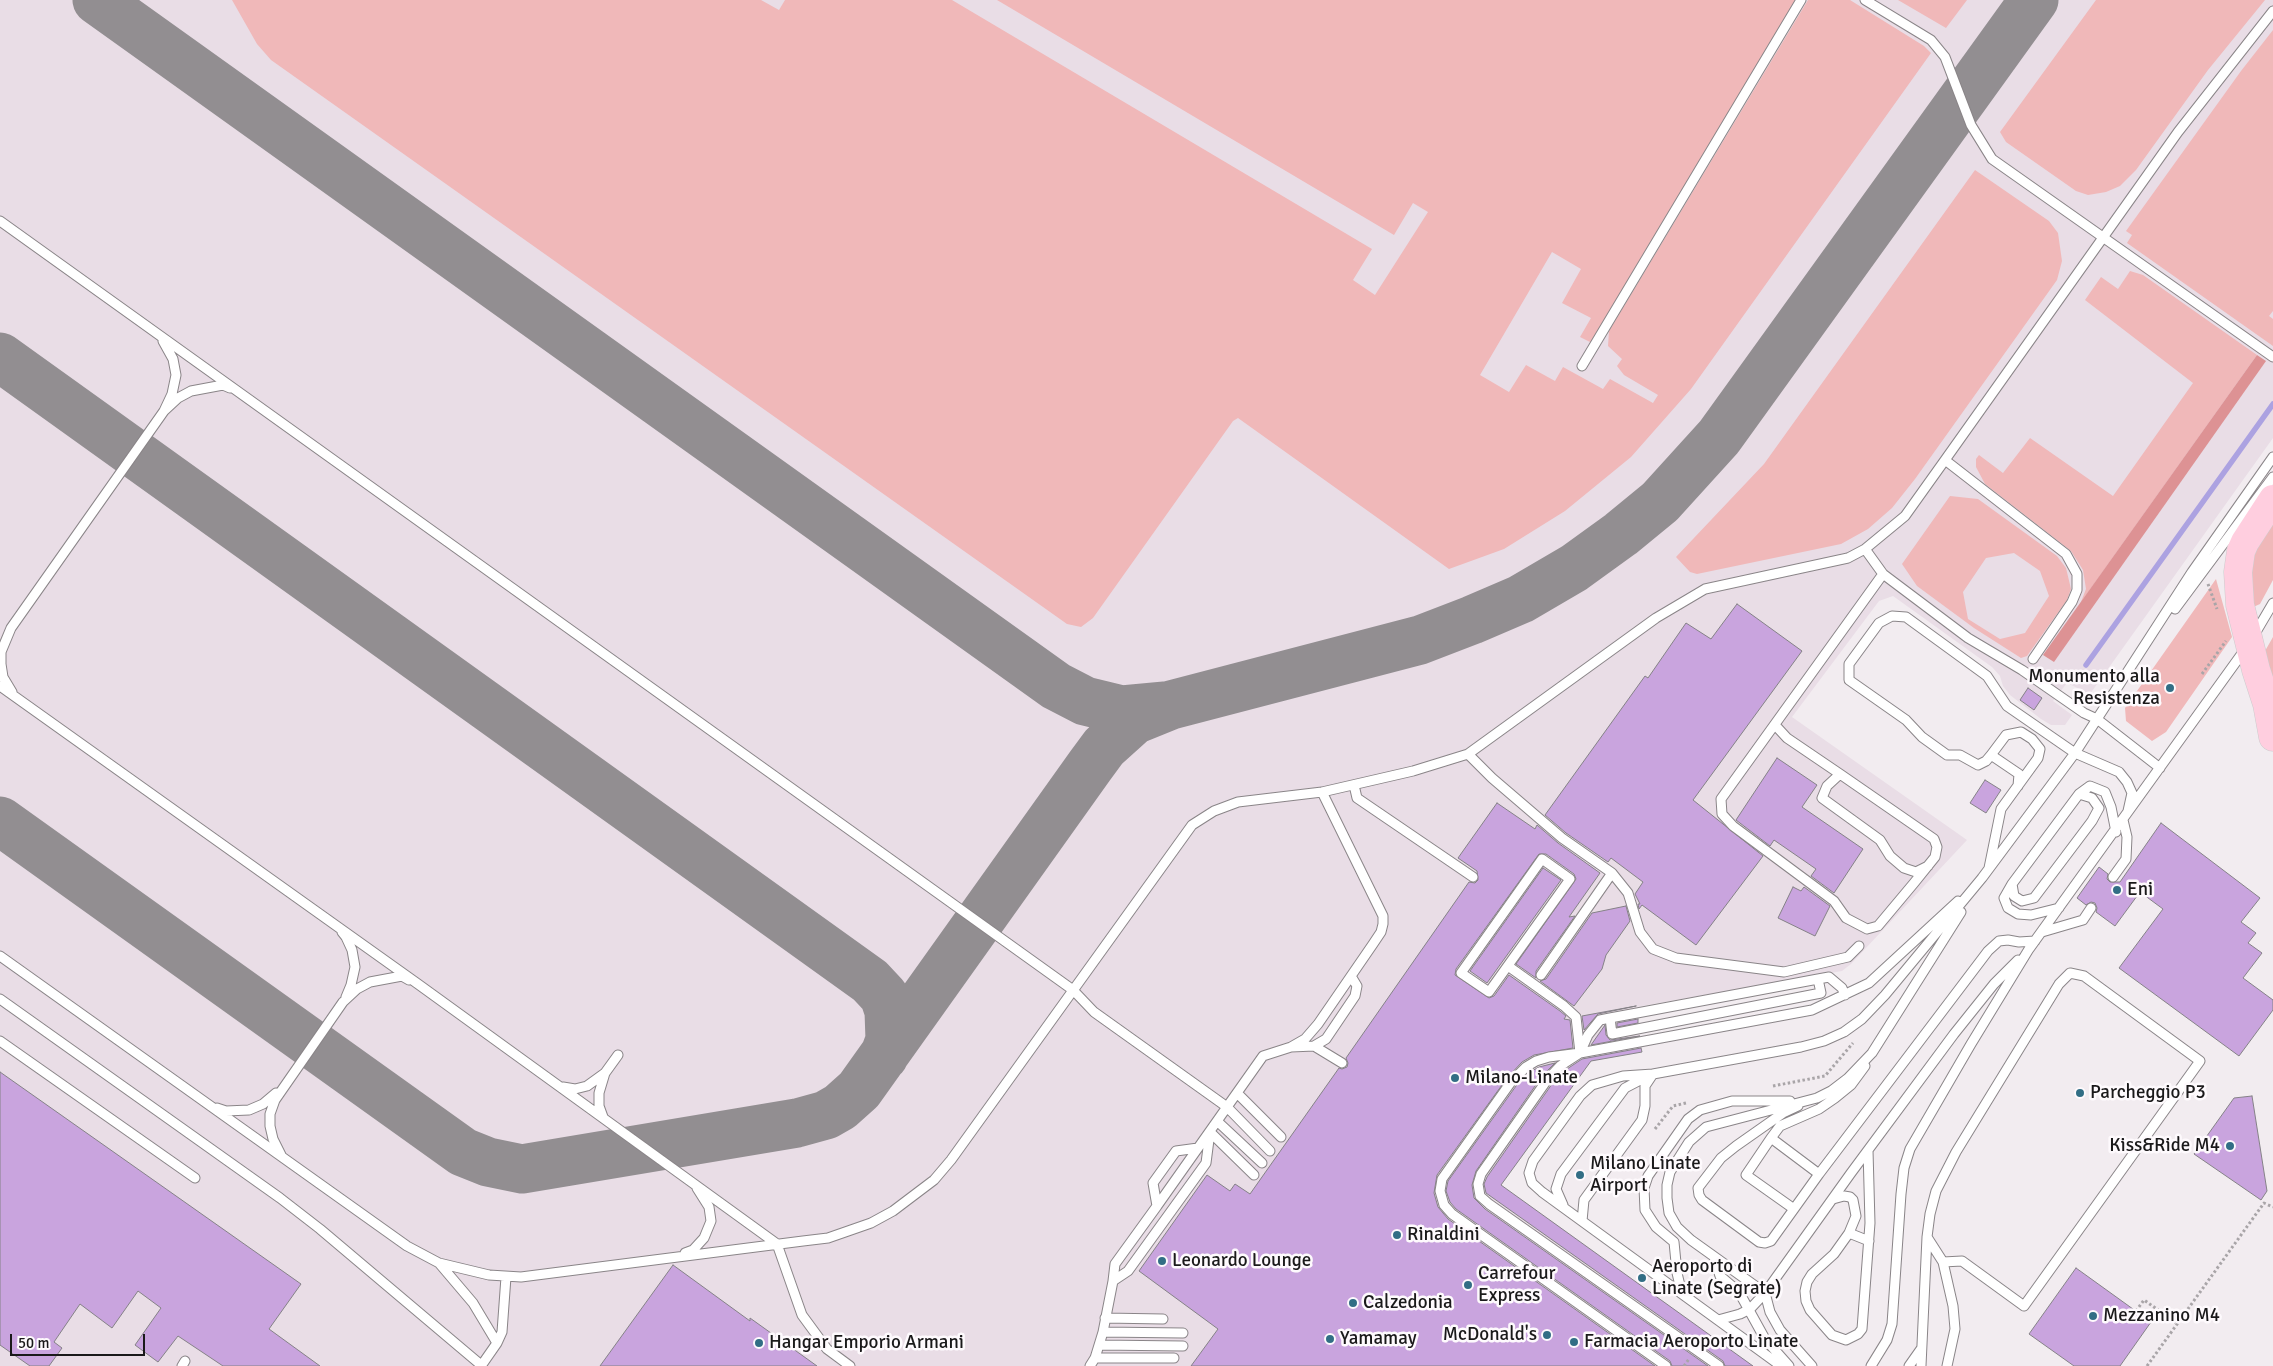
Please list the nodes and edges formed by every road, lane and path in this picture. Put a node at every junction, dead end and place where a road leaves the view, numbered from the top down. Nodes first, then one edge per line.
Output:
1 (1802, 0) edge
2 (1864, 0) edge
3 (2273, 11) edge
4 (0, 221) edge
5 (2104, 237) junction
6 (156, 333) junction
7 (2273, 357) edge
8 (1582, 366) dead end
9 (240, 393) junction
10 (164, 411) junction
11 (2273, 457) edge
12 (1945, 460) junction
13 (2273, 477) edge
14 (2273, 499) edge
15 (1865, 549) junction
16 (1883, 574) junction
17 (2208, 584) dead end
18 (2273, 603) edge
19 (2218, 611) dead end
20 (11, 628) junction
21 (0, 637) edge
22 (2238, 641) junction
23 (2140, 655) junction
24 (2034, 659) dead end
25 (2202, 674) dead end
26 (0, 686) edge
27 (17, 698) junction
28 (2097, 719) junction
29 (1775, 725) junction
30 (2273, 737) edge
31 (2074, 753) junction
32 (1468, 754) junction
33 (1991, 754) junction
34 (2160, 768) junction
35 (1840, 774) junction
36 (1354, 785) junction
37 (2018, 786) junction
38 (1322, 792) junction
39 (2079, 794) junction
40 (2125, 817) junction
41 (2116, 832) junction
42 (1928, 866) junction
43 (1988, 870) junction
44 (1612, 873) junction
45 (1472, 877) dead end
46 (1982, 878) junction
47 (2113, 878) dead end
48 (2012, 884) junction
49 (2059, 908) junction
50 (2091, 908) dead end
51 (335, 924) junction
52 (2042, 932) junction
53 (2035, 941) junction
54 (1859, 946) dead end
55 (2029, 949) junction
56 (0, 956) edge
57 (1508, 966) junction
58 (1541, 975) dead end
59 (1351, 976) junction
60 (1818, 979) junction
61 (418, 984) junction
62 (1073, 990) junction
63 (1845, 996) junction
64 (0, 999) edge
65 (343, 1002) junction
66 (1610, 1018) junction
67 (1855, 1040) dead end
68 (0, 1041) edge
69 (1314, 1046) junction
70 (1291, 1047) junction
71 (1580, 1053) junction
72 (1872, 1053) junction
73 (618, 1055) dead end
74 (1342, 1063) dead end
75 (605, 1073) junction
76 (1653, 1074) junction
77 (562, 1087) junction
78 (1768, 1087) dead end
79 (280, 1090) junction
80 (1237, 1093) junction
81 (1817, 1098) junction
82 (1692, 1102) dead end
83 (1798, 1102) junction
84 (211, 1106) junction
85 (1227, 1107) junction
86 (604, 1117) junction
87 (1218, 1120) junction
88 (1655, 1129) dead end
89 (1210, 1132) junction
90 (1281, 1137) dead end
91 (1771, 1138) junction
92 (1198, 1148) junction
93 (1868, 1150) junction
94 (1270, 1151) dead end
95 (287, 1160) junction
96 (1262, 1163) dead end
97 (683, 1174) junction
98 (1819, 1174) junction
99 (1254, 1175) dead end
100 (195, 1178) dead end
101 (1833, 1199) junction
102 (1156, 1206) junction
103 (2273, 1207) edge
104 (1566, 1210) junction
105 (1794, 1210) junction
106 (1582, 1221) junction
107 (1849, 1233) junction
108 (1927, 1237) junction
109 (1868, 1241) junction
110 (777, 1244) junction
111 (1714, 1257) junction
112 (676, 1258) junction
113 (439, 1262) junction
114 (1943, 1262) junction
115 (506, 1277) junction
116 (1113, 1280) junction
117 (1765, 1293) junction
118 (1682, 1294) junction
119 (1750, 1309) junction
120 (2136, 1311) dead end
121 (1105, 1318) junction
122 (1163, 1319) dead end
123 (1718, 1320) junction
124 (2178, 1324) junction
125 (1103, 1332) junction
126 (1183, 1333) dead end
127 (497, 1343) junction
128 (1099, 1345) junction
129 (1183, 1346) dead end
130 (1922, 1347) junction
131 (1095, 1358) junction
132 (1174, 1358) dead end
133 (481, 1365) edge
134 (850, 1366) edge
135 (1090, 1366) edge
136 (1666, 1366) edge
137 (1719, 1366) edge
138 (1781, 1366) edge
139 (1789, 1366) edge
140 (1812, 1366) edge
141 (1871, 1366) edge
142 (1910, 1366) edge
143 (1921, 1366) edge
144 (1947, 1366) edge
145 (2147, 1366) edge

1 - 8 lane
2 - 5 lane
3 - 5 lane
4 - 6 lane
5 - 7 lane
5 - 12 lane
6 - 9 lane
6 - 10 lane
9 - 10 lane
9 - 62 lane
10 - 20 lane
11 - 23 lane
12 - 15 lane
12 - 24 lane
13 - 23 lane
14 - 22 main road
15 - 16 lane
15 - 32 lane
16 - 28 lane
16 - 29 lane
17 - 19 path
18 - 22 lane
20 - 21 lane
20 - 27 lane
22 - 25 path
22 - 30 main road
22 - 34 lane
23 - 28 lane
26 - 27 lane
27 - 51 lane
28 - 31 lane
28 - 34 lane
29 - 35 lane
29 - 42 lane
31 - 33 lane
31 - 40 lane
31 - 43 lane
32 - 36 lane
32 - 44 lane
33 - 37 lane
33 - 37 lane
34 - 40 lane
35 - 42 lane
35 - 42 lane
36 - 38 lane
36 - 45 lane
37 - 43 lane
38 - 59 lane
38 - 62 lane
39 - 41 lane
39 - 48 lane
39 - 48 lane
40 - 41 lane
40 - 47 lane
41 - 49 lane
43 - 46 lane
44 - 54 lane
44 - 58 lane
46 - 63 lane
46 - 72 lane
46 - 76 lane
48 - 49 lane
49 - 52 lane
50 - 52 lane
51 - 61 lane
51 - 65 lane
52 - 53 lane
53 - 55 lane
53 - 98 lane
55 - 93 lane
55 - 141 lane
56 - 84 lane
57 - 57 lane
57 - 71 lane
59 - 69 lane
59 - 70 lane
60 - 63 lane
60 - 66 lane
60 - 66 lane
61 - 65 lane
61 - 77 lane
62 - 85 lane
62 - 110 lane
63 - 71 lane
64 - 133 lane
65 - 79 lane
66 - 71 lane
67 - 78 path
68 - 100 lane
69 - 70 lane
69 - 74 lane
70 - 80 lane
71 - 136 lane
71 - 137 lane
72 - 81 lane
72 - 91 lane
73 - 75 lane
75 - 77 lane
75 - 86 lane
76 - 104 lane
76 - 104 lane
76 - 106 lane
77 - 86 lane
79 - 84 lane
79 - 95 lane
80 - 85 lane
80 - 90 lane
81 - 83 lane
81 - 105 lane
82 - 88 path
83 - 111 lane
83 - 118 lane
84 - 95 lane
85 - 87 lane
85 - 94 lane
86 - 97 lane
87 - 89 lane
87 - 96 lane
89 - 92 lane
89 - 99 lane
89 - 116 lane
91 - 98 lane
91 - 105 lane
92 - 102 lane
92 - 102 lane
93 - 101 lane
93 - 109 lane
95 - 113 lane
97 - 110 lane
97 - 112 lane
98 - 105 lane
101 - 107 lane
101 - 117 lane
102 - 116 lane
103 - 124 path
104 - 106 lane
106 - 118 lane
107 - 109 lane
107 - 109 lane
108 - 114 lane
108 - 114 lane
108 - 130 lane
110 - 112 lane
110 - 134 lane
111 - 117 lane
111 - 119 lane
112 - 115 lane
113 - 115 lane
113 - 127 lane
114 - 144 lane
115 - 127 lane
116 - 121 lane
117 - 119 lane
117 - 140 lane
118 - 123 lane
119 - 123 lane
119 - 139 lane
120 - 124 path
121 - 122 lane
121 - 125 lane
123 - 138 lane
124 - 145 path
125 - 126 lane
125 - 128 lane
127 - 133 lane
128 - 129 lane
128 - 131 lane
130 - 142 lane
130 - 143 lane
131 - 132 lane
131 - 135 lane

